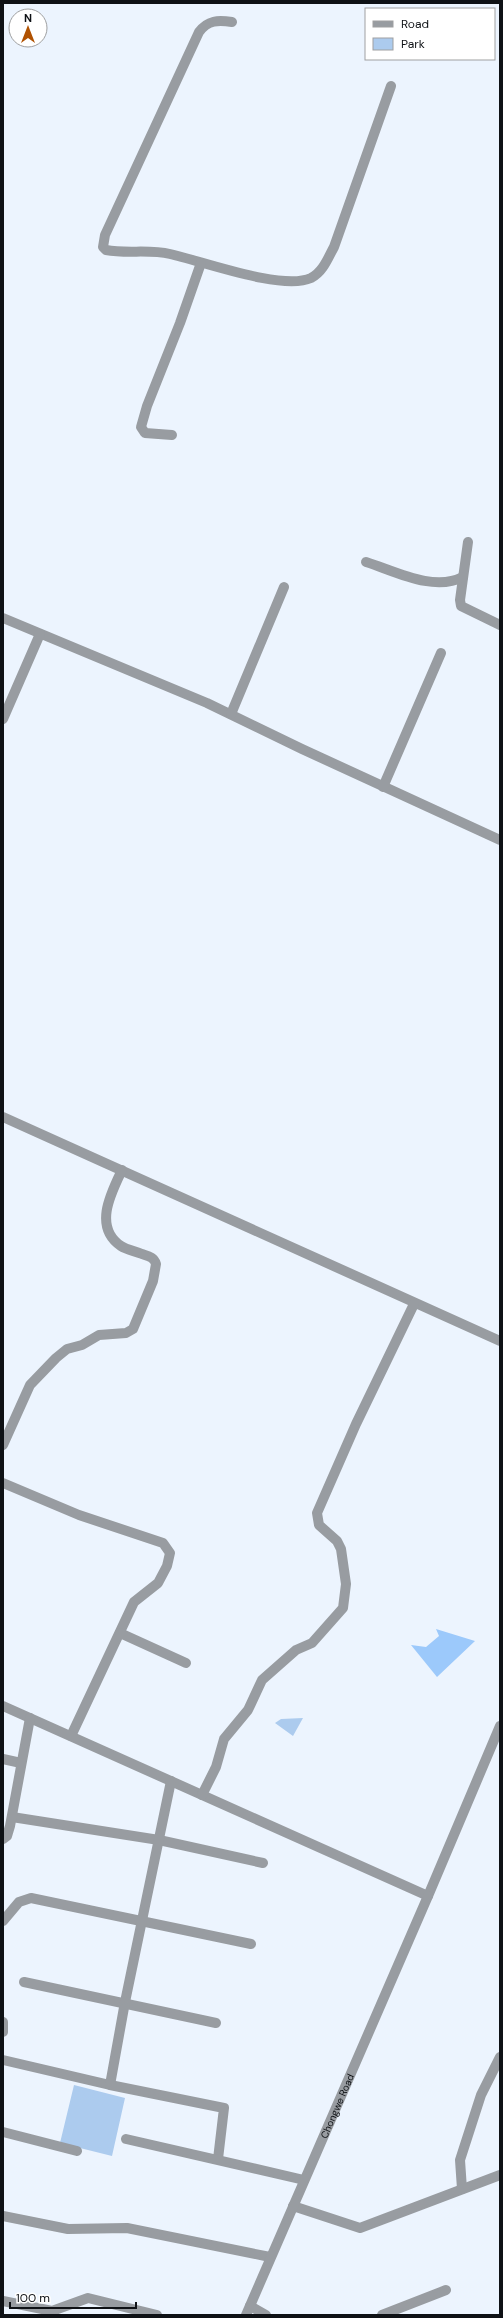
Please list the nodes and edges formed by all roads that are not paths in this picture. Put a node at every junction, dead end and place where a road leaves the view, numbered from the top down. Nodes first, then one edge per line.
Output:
1 (232, 22) dead end
2 (391, 86) dead end
3 (201, 263) junction
4 (172, 435) dead end
5 (468, 542) dead end
6 (366, 562) dead end
7 (463, 577) junction
8 (284, 587) dead end
9 (3, 618) edge
10 (500, 625) edge
11 (40, 634) junction
12 (441, 652) dead end
13 (231, 714) junction
14 (3, 719) edge
15 (384, 787) junction
16 (500, 840) edge
17 (3, 1117) edge
18 (122, 1170) junction
19 (414, 1304) junction
20 (500, 1341) edge
21 (3, 1446) edge
22 (3, 1483) edge
23 (120, 1633) junction
24 (186, 1663) dead end
25 (3, 1706) edge
26 (30, 1718) junction
27 (500, 1726) edge
28 (71, 1736) junction
29 (3, 1759) edge
30 (21, 1763) junction
31 (171, 1781) junction
32 (202, 1795) junction
33 (12, 1817) junction
34 (3, 1839) edge
35 (159, 1840) junction
36 (263, 1863) dead end
37 (428, 1896) junction
38 (142, 1920) junction
39 (3, 1921) edge
40 (251, 1944) dead end
41 (24, 1982) dead end
42 (125, 2002) junction
43 (3, 2022) edge
44 (216, 2023) dead end
45 (3, 2032) edge
46 (500, 2057) edge
47 (3, 2060) edge
48 (110, 2085) junction
49 (3, 2132) edge
50 (126, 2139) dead end
51 (77, 2151) dead end
52 (218, 2159) junction
53 (500, 2175) edge
54 (304, 2180) junction
55 (462, 2189) junction
56 (293, 2206) junction
57 (3, 2216) edge
58 (270, 2257) junction
59 (446, 2290) dead end
60 (3, 2301) edge
61 (248, 2311) edge
62 (156, 2315) edge
63 (266, 2315) edge
64 (382, 2315) edge

1 - 3 street
2 - 3 street
3 - 4 street
5 - 7 street
6 - 7 street
7 - 10 street
8 - 13 street
9 - 11 street
11 - 13 street
11 - 14 street
12 - 15 street
13 - 15 street
15 - 16 street
17 - 18 street
18 - 19 street
18 - 21 street
19 - 20 street
19 - 32 street
22 - 23 street
23 - 24 street
23 - 28 street
25 - 26 street
26 - 28 street
26 - 30 street
27 - 37 street, Chongwe Road
28 - 31 street
29 - 30 street
30 - 33 street
31 - 32 street
31 - 35 street
32 - 37 street
33 - 34 street
33 - 35 street
35 - 36 street
35 - 38 street
37 - 54 street, Chongwe Road
38 - 39 street
38 - 40 street
38 - 42 street
41 - 42 street
42 - 44 street
42 - 48 street
43 - 45 street
46 - 55 street
47 - 48 street
48 - 52 street
49 - 51 street
50 - 52 street
52 - 54 street
53 - 55 street
54 - 56 street, Chongwe Road
55 - 56 street
56 - 58 street, Chongwe Road
57 - 58 street
58 - 61 street, Chongwe Road
59 - 64 street
60 - 62 street
61 - 63 street

